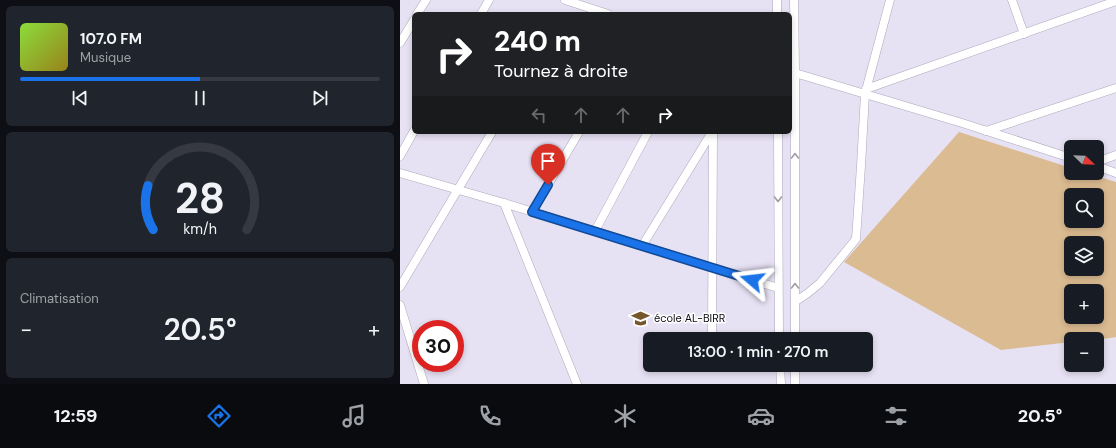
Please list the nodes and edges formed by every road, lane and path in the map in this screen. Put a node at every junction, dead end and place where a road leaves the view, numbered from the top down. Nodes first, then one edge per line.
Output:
1 (426, 0) edge
2 (489, 0) edge
3 (565, 0) edge
4 (777, 0) edge
5 (794, 0) edge
6 (890, 0) edge
7 (1012, 0) edge
8 (1116, 1) edge
9 (1100, 3) edge
10 (418, 12) edge
11 (482, 12) edge
12 (602, 12) edge
13 (777, 12) edge
14 (412, 23) edge
15 (1024, 34) junction
16 (400, 43) edge
17 (792, 63) edge
18 (793, 74) edge
19 (1116, 88) edge
20 (865, 91) junction
21 (986, 131) junction
22 (412, 134) edge
23 (491, 134) edge
24 (579, 134) edge
25 (647, 134) edge
26 (711, 134) edge
27 (712, 134) edge
28 (778, 134) edge
29 (1116, 155) edge
30 (400, 156) edge
31 (1064, 156) edge
32 (1104, 159) edge
33 (1104, 169) edge
34 (400, 173) edge
35 (1116, 173) edge
36 (457, 190) junction
37 (504, 203) junction
38 (532, 212) junction
39 (595, 231) junction
40 (642, 246) junction
41 (712, 268) junction
42 (400, 286) edge
43 (778, 288) junction
44 (796, 301) junction
45 (400, 305) edge
46 (712, 332) edge
47 (780, 332) edge
48 (796, 332) edge
49 (780, 372) edge
50 (796, 372) edge
51 (424, 384) edge
52 (577, 384) edge
53 (781, 384) edge
54 (796, 384) edge

1 - 10 street
2 - 11 street
3 - 12 street
4 - 13 street
5 - 18 street
6 - 20 street
7 - 15 street
8 - 9 street
9 - 15 street
14 - 16 street
15 - 20 street
17 - 18 street
18 - 20 street
44 -> 18 street
19 - 21 street
20 - 21 street
20 - 44 street
21 - 31 street
22 - 30 street
23 - 36 street
24 - 38 street
25 - 39 street
26 - 40 street
27 - 41 street
28 -> 43 street
29 - 32 street
33 - 35 street
34 - 36 street
36 - 37 street
36 - 42 street
37 - 38 street
37 - 52 street
38 - 39 street
39 - 40 street
40 - 41 street
41 - 43 street
41 - 46 street
43 - 47 street
44 - 48 street
45 - 51 street
49 - 53 street
50 - 54 street

